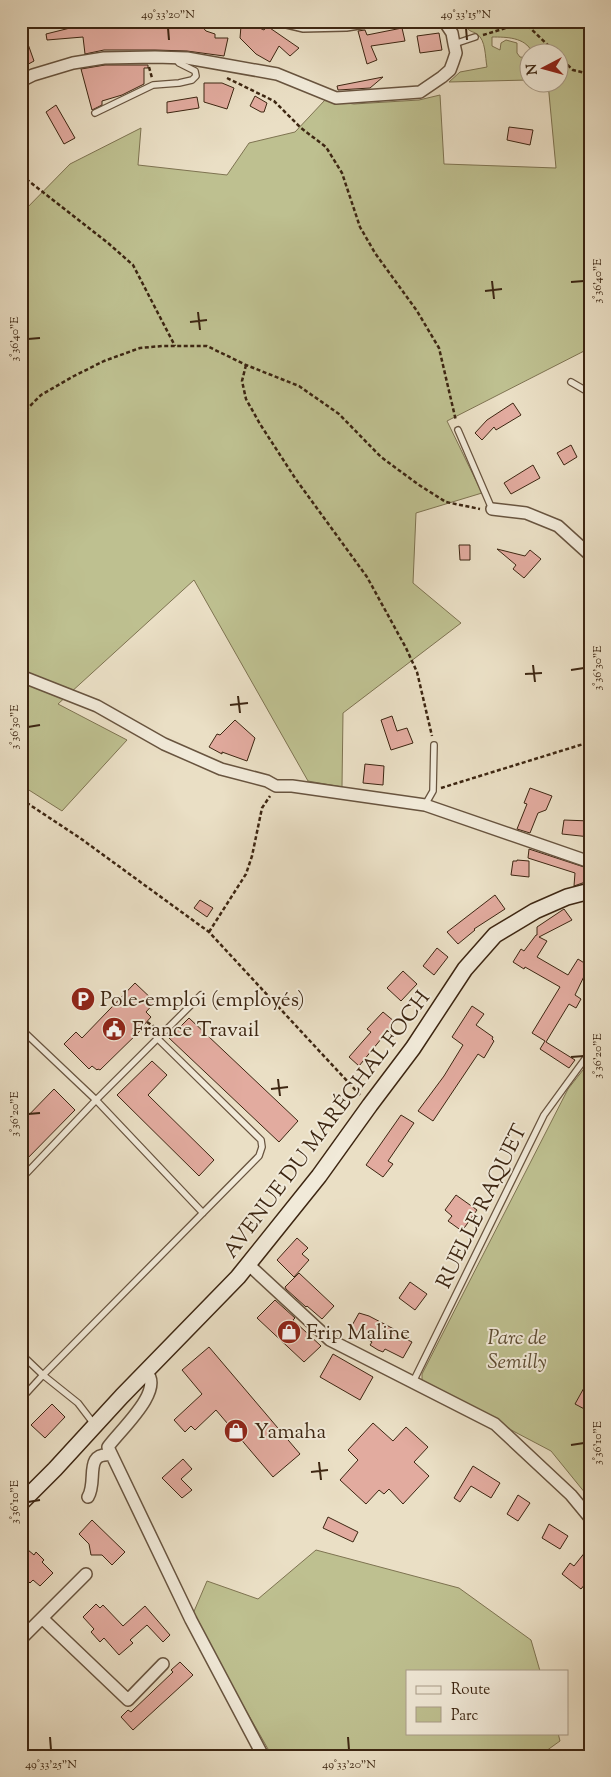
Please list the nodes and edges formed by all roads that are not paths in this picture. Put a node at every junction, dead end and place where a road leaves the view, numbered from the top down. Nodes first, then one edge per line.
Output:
1 (282, 21) edge
2 (372, 21) edge
3 (444, 21) edge
4 (475, 37) road end
5 (454, 44) junction
6 (175, 58) junction
7 (21, 81) edge
8 (95, 113) dead end
9 (571, 382) dead end
10 (590, 393) edge
11 (458, 430) road end
12 (492, 509) joint
13 (590, 555) edge
14 (21, 676) edge
15 (434, 745) road end
16 (425, 805) junction
17 (590, 862) edge
18 (590, 891) edge
19 (201, 995) dead end
20 (21, 1029) edge
21 (157, 1038) junction
22 (590, 1052) edge
23 (96, 1100) junction
24 (21, 1179) edge
25 (204, 1213) junction
26 (248, 1264) junction
27 (21, 1354) edge
28 (146, 1372) junction
29 (43, 1375) junction
30 (413, 1382) junction
31 (21, 1398) edge
32 (95, 1426) junction
33 (111, 1455) junction
34 (88, 1497) dead end
35 (24, 1499) edge
36 (590, 1518) edge
37 (86, 1574) dead end
38 (42, 1618) junction
39 (21, 1639) edge
40 (163, 1664) dead end
41 (263, 1756) edge

1 - 2 street
3 - 5 street
4 - 5 lane
5 - 6 street
6 - 7 street
6 - 8 lane
9 - 10 lane
11 - 12 lane
12 - 13 street
14 - 16 street
15 - 16 lane
16 - 17 street
18 - 26 main road, AVENUE DU MARÉCHAL FOCH
19 - 21 lane
20 - 23 lane
21 - 23 lane
21 - 25 lane
22 - 30 lane, RUELLE RAQUET
23 - 24 lane
23 - 25 lane
25 - 29 lane
26 - 28 main road, AVENUE DU MARÉCHAL FOCH
26 - 30 street
27 - 29 lane
28 - 32 main road, AVENUE DU MARÉCHAL FOCH
28 - 33 street
29 - 31 lane
29 - 32 lane
30 - 36 street
32 - 35 main road, AVENUE DU MARÉCHAL FOCH
33 - 34 street
33 - 41 street
37 - 38 street
38 - 39 street
38 - 40 street

